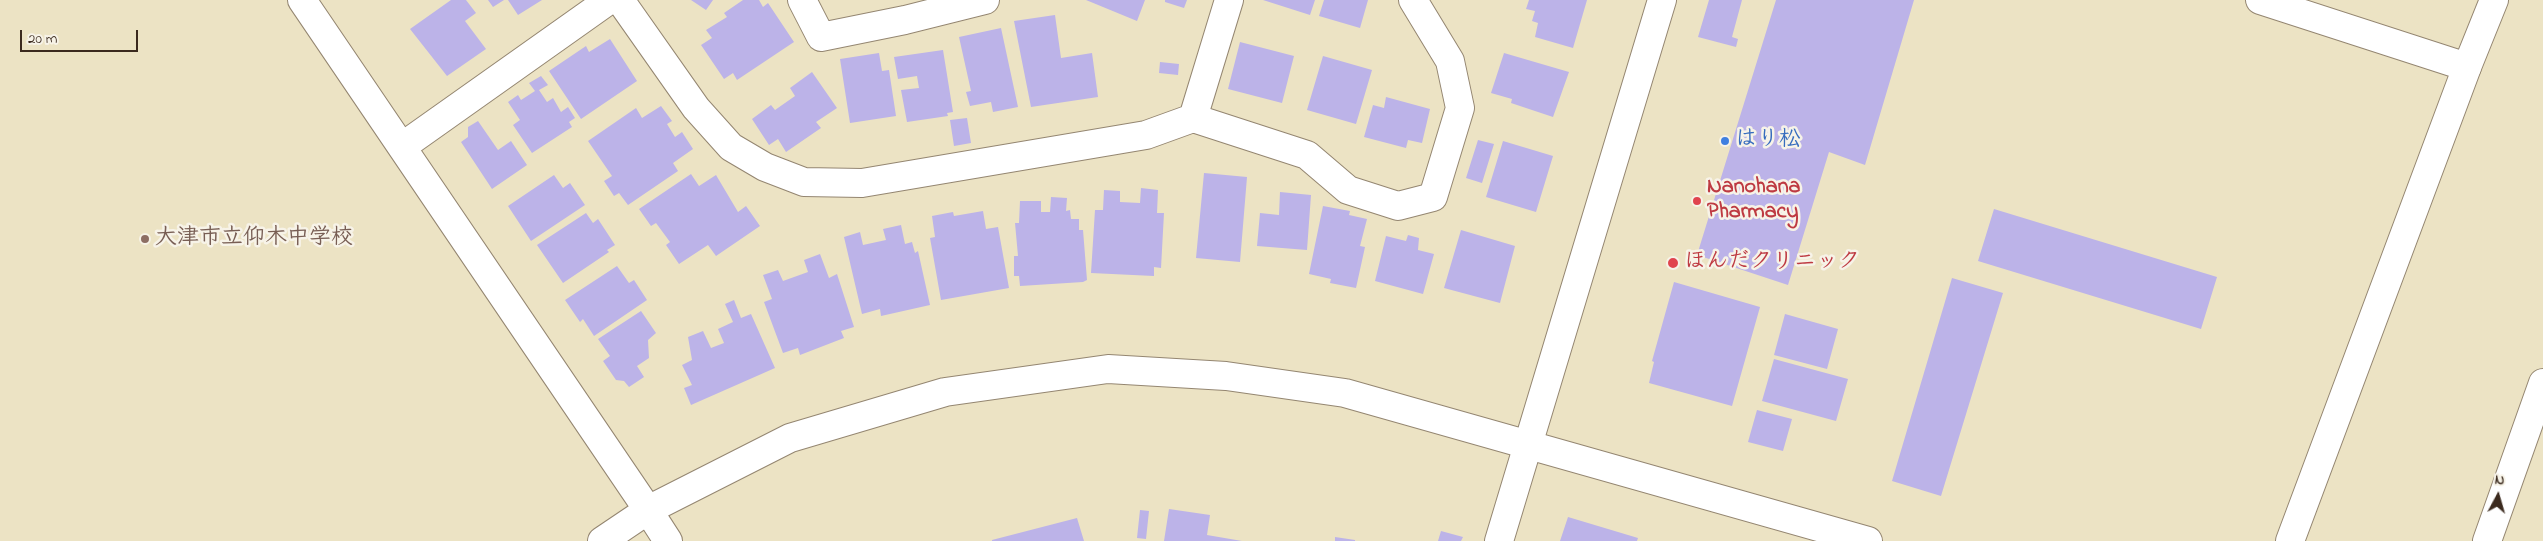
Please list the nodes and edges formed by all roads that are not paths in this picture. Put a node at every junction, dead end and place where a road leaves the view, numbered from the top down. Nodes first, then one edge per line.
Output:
1 (302, 0) edge
2 (609, 0) edge
3 (620, 0) edge
4 (802, 0) edge
5 (985, 0) edge
6 (1229, 0) edge
7 (1413, 0) edge
8 (1662, 0) edge
9 (2260, 0) edge
10 (2494, 0) edge
11 (2467, 66) junction
12 (1193, 118) junction
13 (403, 146) junction
14 (2543, 383) edge
15 (1527, 443) junction
16 (648, 510) junction
17 (602, 541) edge
18 (668, 541) edge
19 (1499, 541) edge
20 (1868, 541) edge
21 (2290, 541) edge
22 (2487, 541) edge

1 - 13 main road
2 - 13 main road
3 - 12 main road
4 - 5 main road
6 - 12 main road
7 - 12 main road
8 - 15 main road
9 - 11 main road
10 - 11 main road
11 - 21 main road
13 - 16 main road
14 - 22 main road
15 - 16 main road
15 - 19 main road
15 - 20 main road
16 - 17 main road
16 - 18 main road

